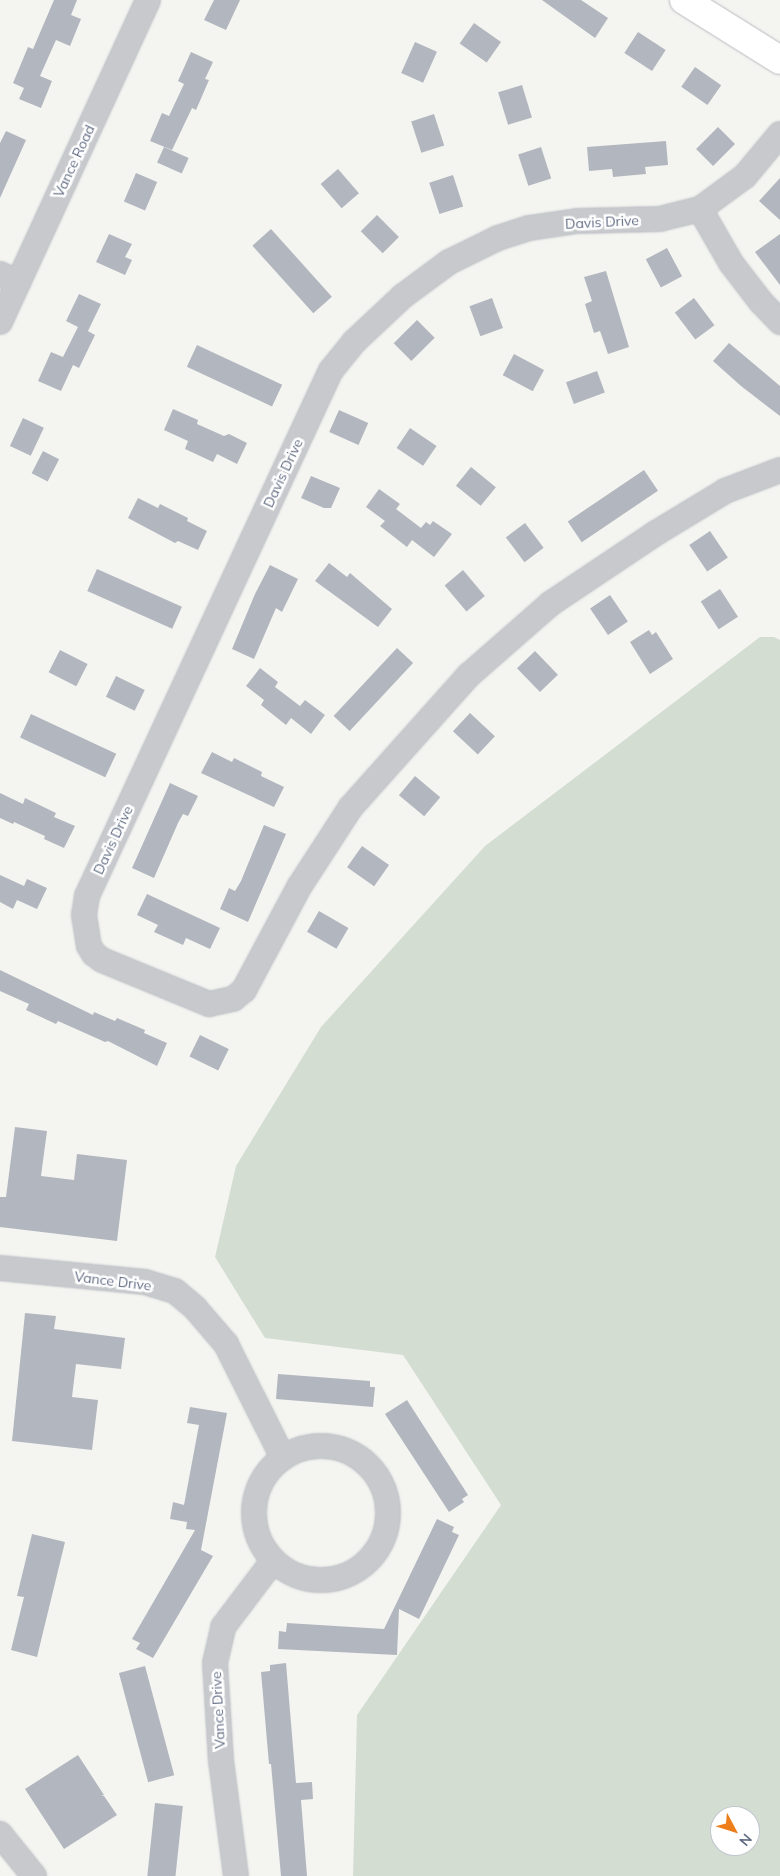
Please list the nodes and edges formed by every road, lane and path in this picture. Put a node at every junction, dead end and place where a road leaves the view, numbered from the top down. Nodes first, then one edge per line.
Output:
1 (148, 0) edge
2 (684, 0) edge
3 (780, 60) edge
4 (780, 134) edge
5 (700, 209) junction
6 (9, 278) edge
7 (0, 322) edge
8 (780, 322) edge
9 (780, 470) edge
10 (0, 1268) edge
11 (283, 1458) junction
12 (272, 1561) junction
13 (0, 1834) edge
14 (34, 1876) edge
15 (236, 1876) edge

1 - 6 street, Vance Road
2 - 3 main road
4 - 5 street, Davis Drive
5 - 8 street
5 - 9 street, Davis Drive
6 - 7 street, Vance Road
10 - 11 street, Vance Drive
11 - 12 street
11 - 12 street
12 - 15 street, Vance Drive
13 - 14 street

